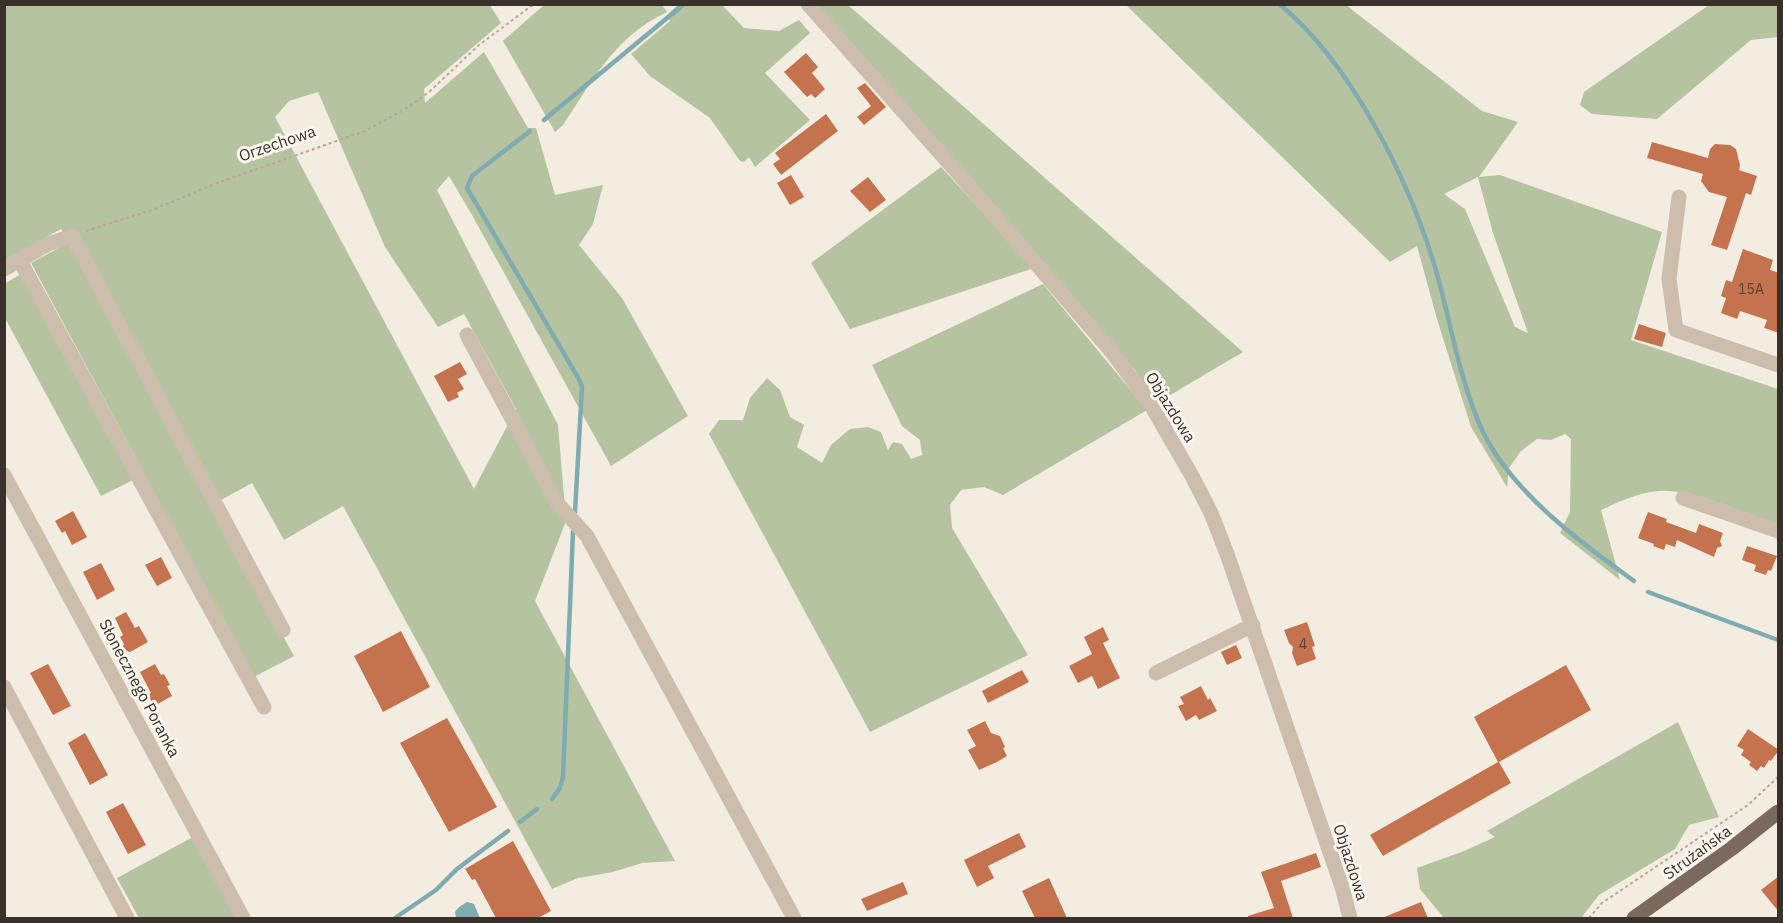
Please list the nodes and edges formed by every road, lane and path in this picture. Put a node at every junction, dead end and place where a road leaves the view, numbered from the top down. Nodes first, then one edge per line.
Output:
1 (534, 4) edge
2 (808, 4) edge
3 (1679, 197) dead end
4 (72, 236) junction
5 (19, 259) junction
6 (4, 268) edge
7 (466, 335) dead end
8 (1779, 365) edge
9 (4, 475) edge
10 (1683, 498) dead end
11 (1779, 531) edge
12 (1253, 625) junction
13 (283, 630) dead end
14 (1156, 673) dead end
15 (4, 687) edge
16 (264, 707) dead end
17 (1779, 777) edge
18 (1779, 812) edge
19 (127, 918) edge
20 (243, 918) edge
21 (794, 918) edge
22 (1350, 918) edge
23 (1589, 918) edge
24 (1634, 918) edge

1 - 4 path, Orzechowa
2 - 12 street, Objazdowa
3 - 8 street
4 - 5 street
4 - 13 street
5 - 6 street
5 - 16 street
7 - 21 street
9 - 20 street, Słonecznego Poranka
10 - 11 street
12 - 14 street
12 - 22 street, Objazdowa
15 - 19 street
17 - 23 path
18 - 24 main road, Strużańska

